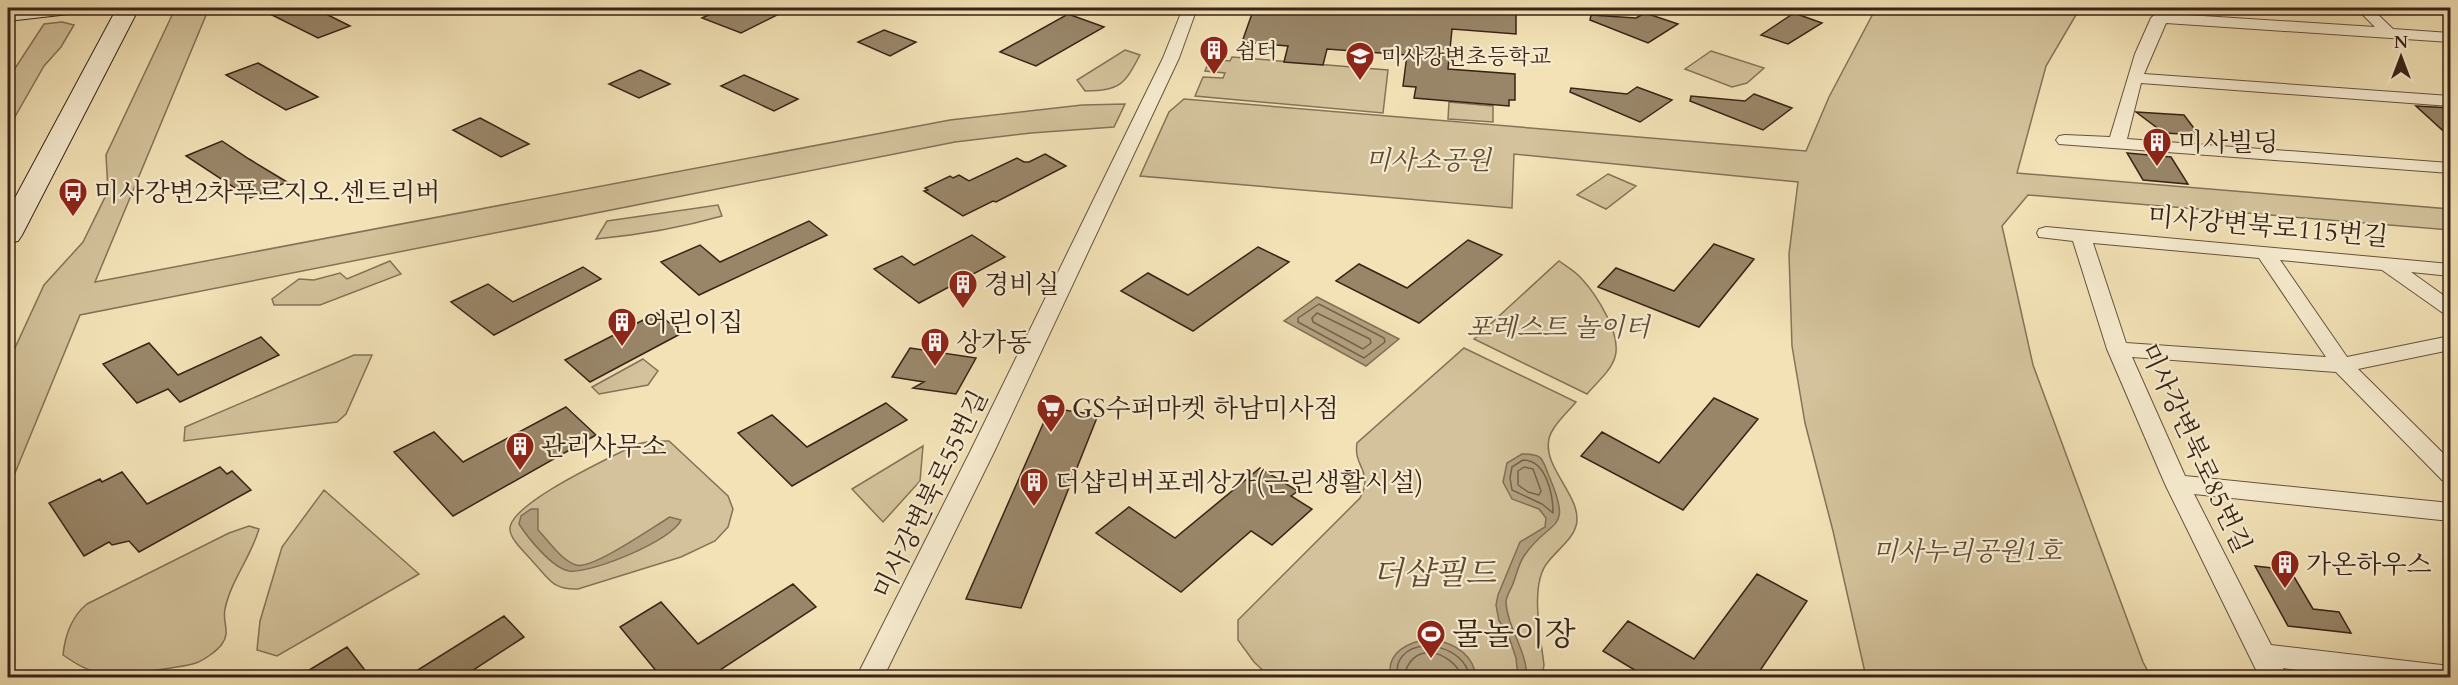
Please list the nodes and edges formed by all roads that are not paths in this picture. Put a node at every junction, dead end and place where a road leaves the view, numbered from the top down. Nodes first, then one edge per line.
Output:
1 (69, 8) edge
2 (128, 8) edge
3 (1190, 8) edge
4 (2363, 8) edge
5 (2164, 13) edge
6 (8, 15) edge
7 (2389, 33) junction
8 (2451, 37) edge
9 (2134, 78) junction
10 (2451, 102) edge
11 (2066, 140) dead end
12 (2117, 143) junction
13 (2451, 168) edge
14 (2046, 233) dead end
15 (8, 235) edge
16 (2081, 237) junction
17 (2265, 253) junction
18 (2385, 263) junction
19 (2451, 270) edge
20 (2451, 309) edge
21 (2451, 342) edge
22 (2118, 349) junction
23 (2342, 365) junction
24 (2451, 474) edge
25 (2178, 484) junction
26 (2451, 512) edge
27 (2269, 666) edge
28 (869, 678) edge
29 (2451, 678) edge

1 - 6 main road
2 - 15 main road
3 - 28 street, 미사강변북로55번길
4 - 7 street
5 - 7 street
5 - 9 street
7 - 8 street
9 - 10 street
9 - 12 street
11 - 12 street
12 - 13 street
14 - 16 street, 미사강변북로115번길
16 - 17 street, 미사강변북로115번길
16 - 22 street, 미사강변북로85번길
17 - 18 street, 미사강변북로115번길
17 - 23 street
18 - 19 street, 미사강변북로115번길
18 - 20 street
21 - 23 street
22 - 23 street
22 - 25 street, 미사강변북로85번길
23 - 24 street
25 - 26 street
25 - 27 street, 미사강변북로85번길
27 - 29 street

